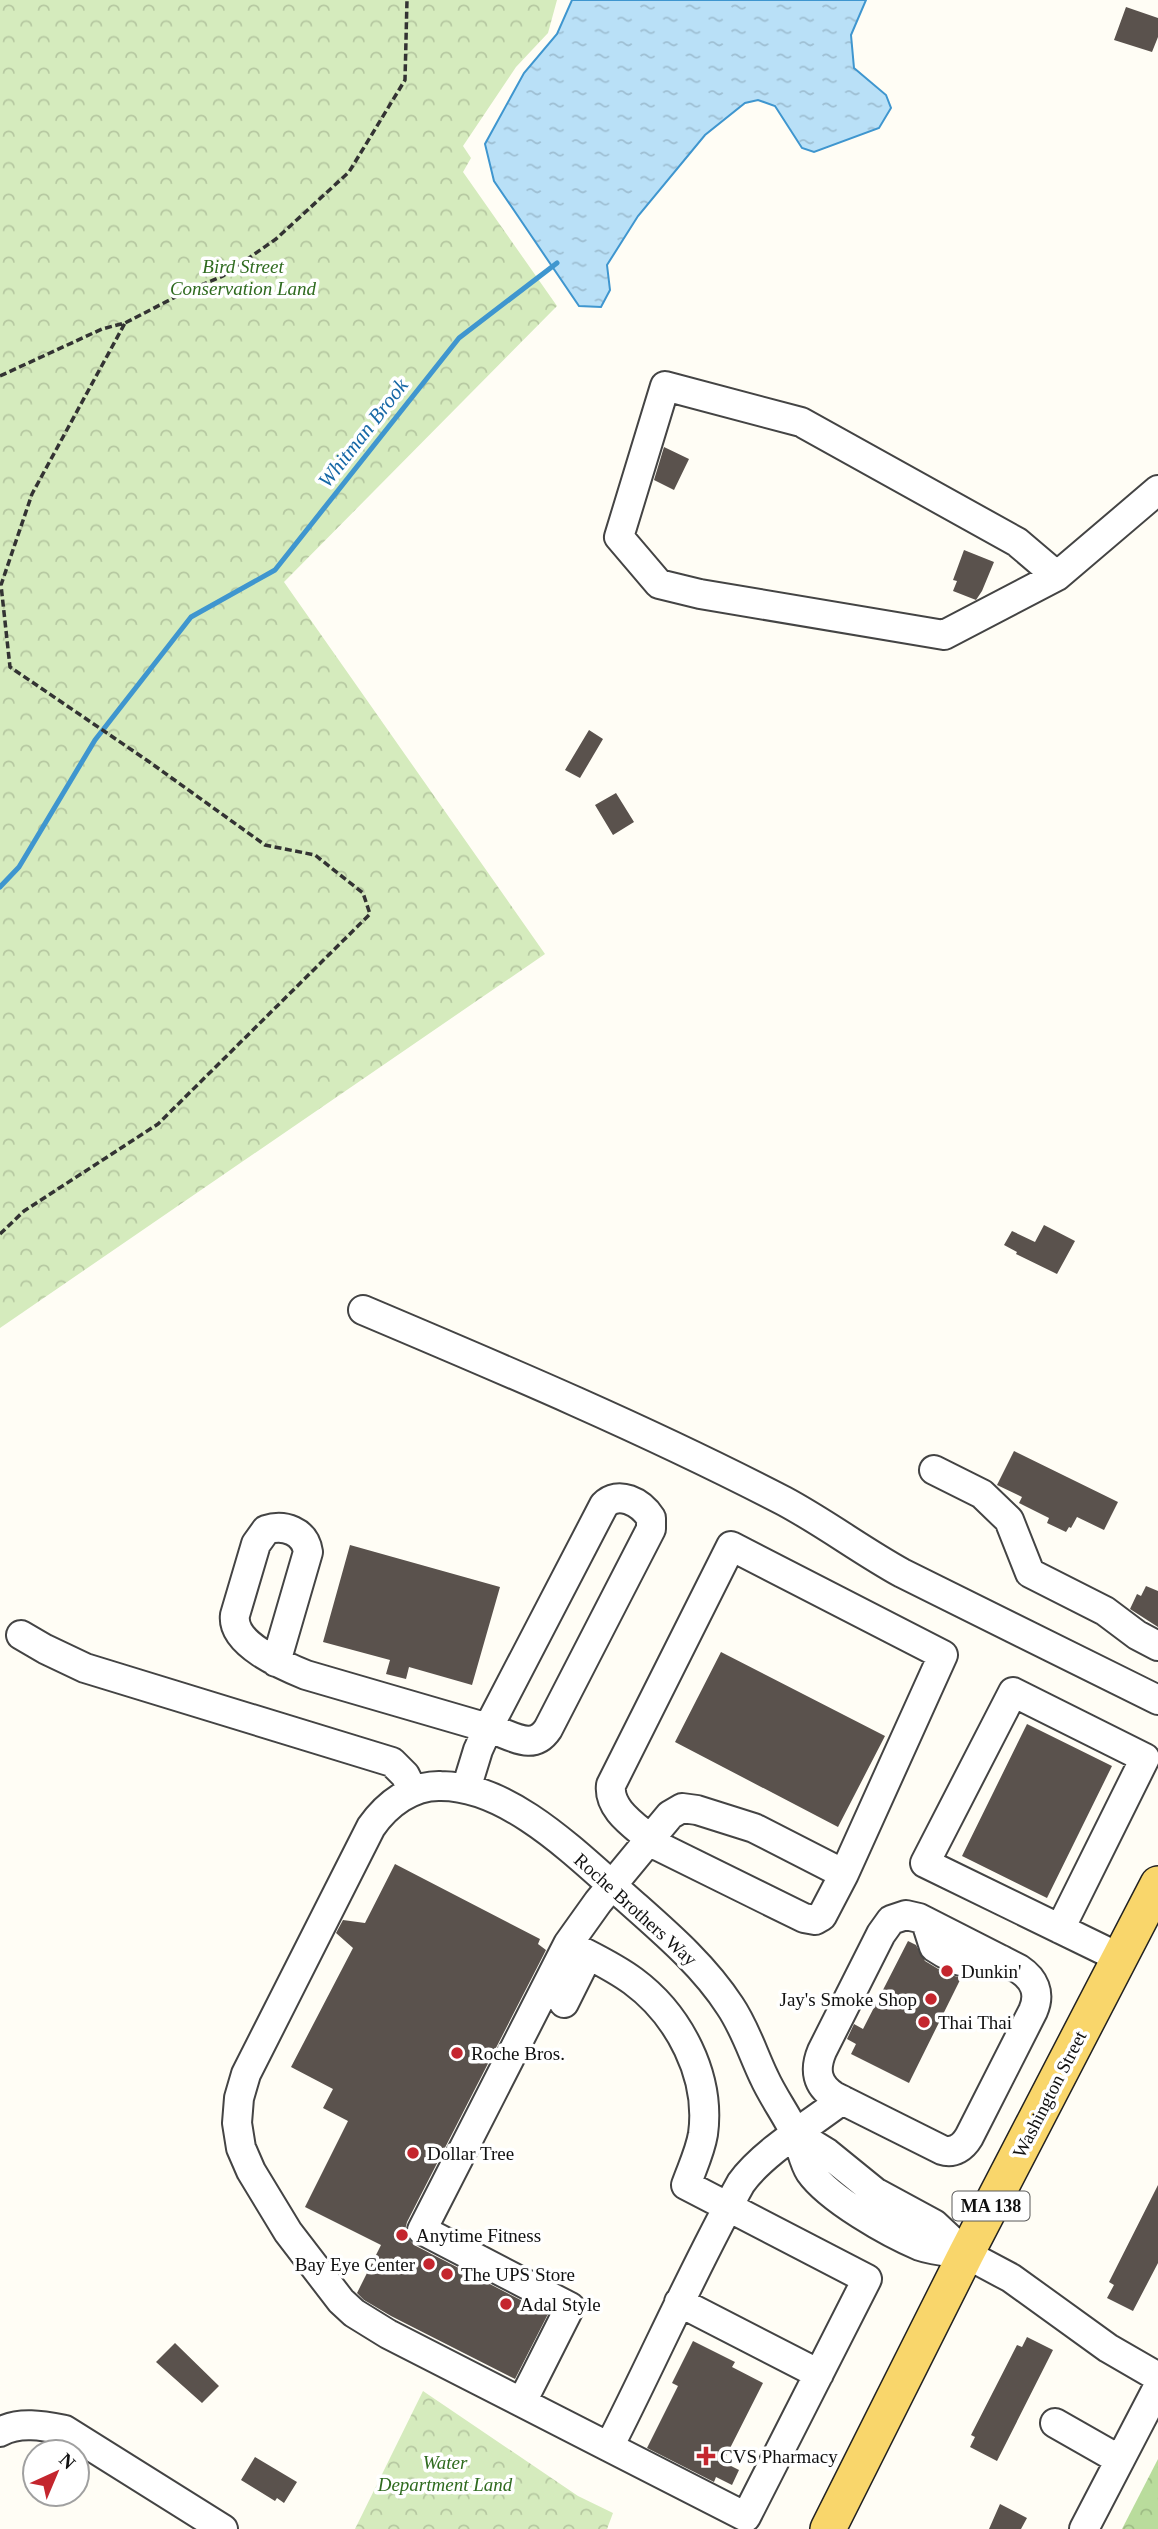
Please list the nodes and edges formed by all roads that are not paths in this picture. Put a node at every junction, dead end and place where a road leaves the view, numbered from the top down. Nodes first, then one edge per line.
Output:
1 (1158, 490) edge
2 (1057, 576) junction
3 (363, 1310) dead end
4 (934, 1470) dead end
5 (22, 1635) dead end
6 (1158, 1646) edge
7 (276, 1662) dead end
8 (1158, 1700) edge
9 (488, 1728) junction
10 (466, 1789) junction
11 (406, 1795) junction
12 (650, 1839) junction
13 (844, 1874) junction
14 (612, 1885) junction
15 (1153, 1906) edge
16 (1060, 1929) junction
17 (578, 1950) junction
18 (1120, 1958) junction
19 (564, 2003) dead end
20 (842, 2100) junction
21 (796, 2134) junction
22 (727, 2208) junction
23 (966, 2254) junction
24 (679, 2302) junction
25 (819, 2374) junction
26 (1158, 2377) edge
27 (1158, 2387) edge
28 (522, 2402) junction
29 (1055, 2423) dead end
30 (0, 2432) edge
31 (609, 2447) junction
32 (1120, 2460) junction
33 (223, 2529) edge
34 (828, 2529) edge
35 (1084, 2529) edge

1 - 2 street
2 - 2 street
3 - 8 street
4 - 6 street
5 - 11 street
7 - 9 street
9 - 9 street
9 - 10 street
10 - 11 street, Roche Brothers Way
10 - 14 street, Roche Brothers Way
11 - 28 street
12 - 13 street
12 - 13 street
12 - 13 street
12 - 14 street
14 - 17 street
14 - 21 street, Roche Brothers Way
15 - 18 main road, Washington Street / MA 138
16 - 16 street
16 - 18 street
17 - 19 street
17 - 22 street
17 - 28 street
18 - 23 main road, Washington Street / MA 138
20 - 20 street
20 - 21 street
21 - 22 street
21 - 23 street, Roche Brothers Way
22 - 24 street
22 - 25 street
23 - 26 street, Roche Brothers Way
23 - 34 main road, Washington Street / MA 138
24 - 25 street
24 - 31 street
25 - 31 street
27 - 32 street
28 - 31 street
29 - 32 street
30 - 33 street
32 - 35 street

